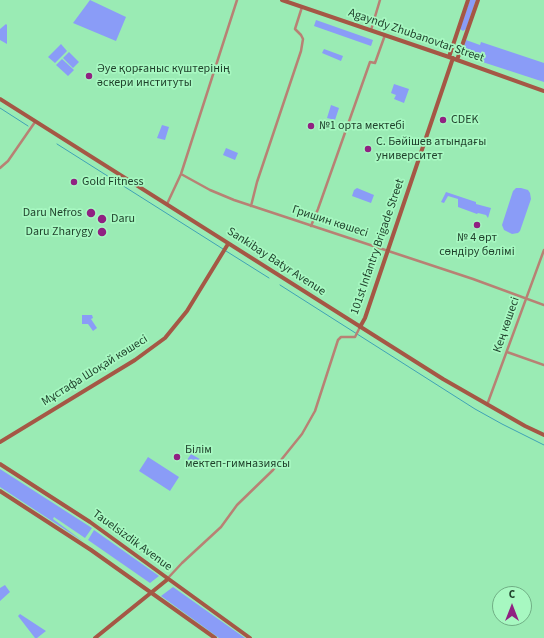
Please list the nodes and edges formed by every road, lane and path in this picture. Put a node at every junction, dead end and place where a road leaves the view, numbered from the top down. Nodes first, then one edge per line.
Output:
1 (237, 0) edge
2 (282, 0) edge
3 (380, 0) edge
4 (468, 0) edge
5 (478, 0) edge
6 (302, 7) junction
7 (370, 30) junction
8 (385, 36) junction
9 (453, 58) junction
10 (544, 91) edge
11 (0, 98) edge
12 (35, 122) junction
13 (0, 168) edge
14 (181, 174) junction
15 (167, 204) junction
16 (251, 206) junction
17 (311, 226) junction
18 (228, 244) junction
19 (387, 250) junction
20 (544, 250) edge
21 (540, 263) junction
22 (544, 264) edge
23 (526, 299) junction
24 (544, 305) edge
25 (359, 329) junction
26 (507, 352) junction
27 (544, 365) edge
28 (488, 405) junction
29 (544, 435) edge
30 (0, 442) edge
31 (0, 464) edge
32 (0, 491) edge
33 (168, 579) junction
34 (150, 593) junction
35 (95, 638) edge
36 (215, 638) edge
37 (250, 638) edge

1 - 14 street
2 - 6 street, Agayndy Zhubanovtar Street
3 - 7 street
4 - 9 street, 101st Infantry Brigade Street
5 - 9 street, 101st Infantry Brigade Street
6 - 7 street, Agayndy Zhubanovtar Street
6 - 16 street
7 - 8 street, Agayndy Zhubanovtar Street
8 - 9 street, Agayndy Zhubanovtar Street
8 - 17 street
9 - 10 street, Agayndy Zhubanovtar Street
9 - 19 street, 101st Infantry Brigade Street
11 - 12 street, Sankibay Batyr Avenue
12 - 13 street
12 - 15 street, Sankibay Batyr Avenue
14 - 15 street
14 - 16 street, Гришин көшесі
15 - 18 street, Sankibay Batyr Avenue
16 - 17 street, Гришин көшесі
17 - 19 street, Гришин көшесі
18 - 25 street, Sankibay Batyr Avenue
18 - 30 street, Мұстафа Шоқай көшесі
19 - 23 street, Гришин көшесі
19 - 25 street, 101st Infantry Brigade Street
20 - 21 street, Кең көшесі
21 - 22 street
21 - 23 street, Кең көшесі
23 - 24 street, Гришин көшесі
23 - 26 street, Кең көшесі
25 - 28 street, Sankibay Batyr Avenue
25 - 33 street
26 - 27 street
26 - 28 street, Кең көшесі
28 - 29 street, Sankibay Batyr Avenue
31 - 33 street, Tauelsizdik Avenue
32 - 34 street
33 - 34 street
33 - 37 street, Tauelsizdik Avenue
34 - 35 street
34 - 36 street

